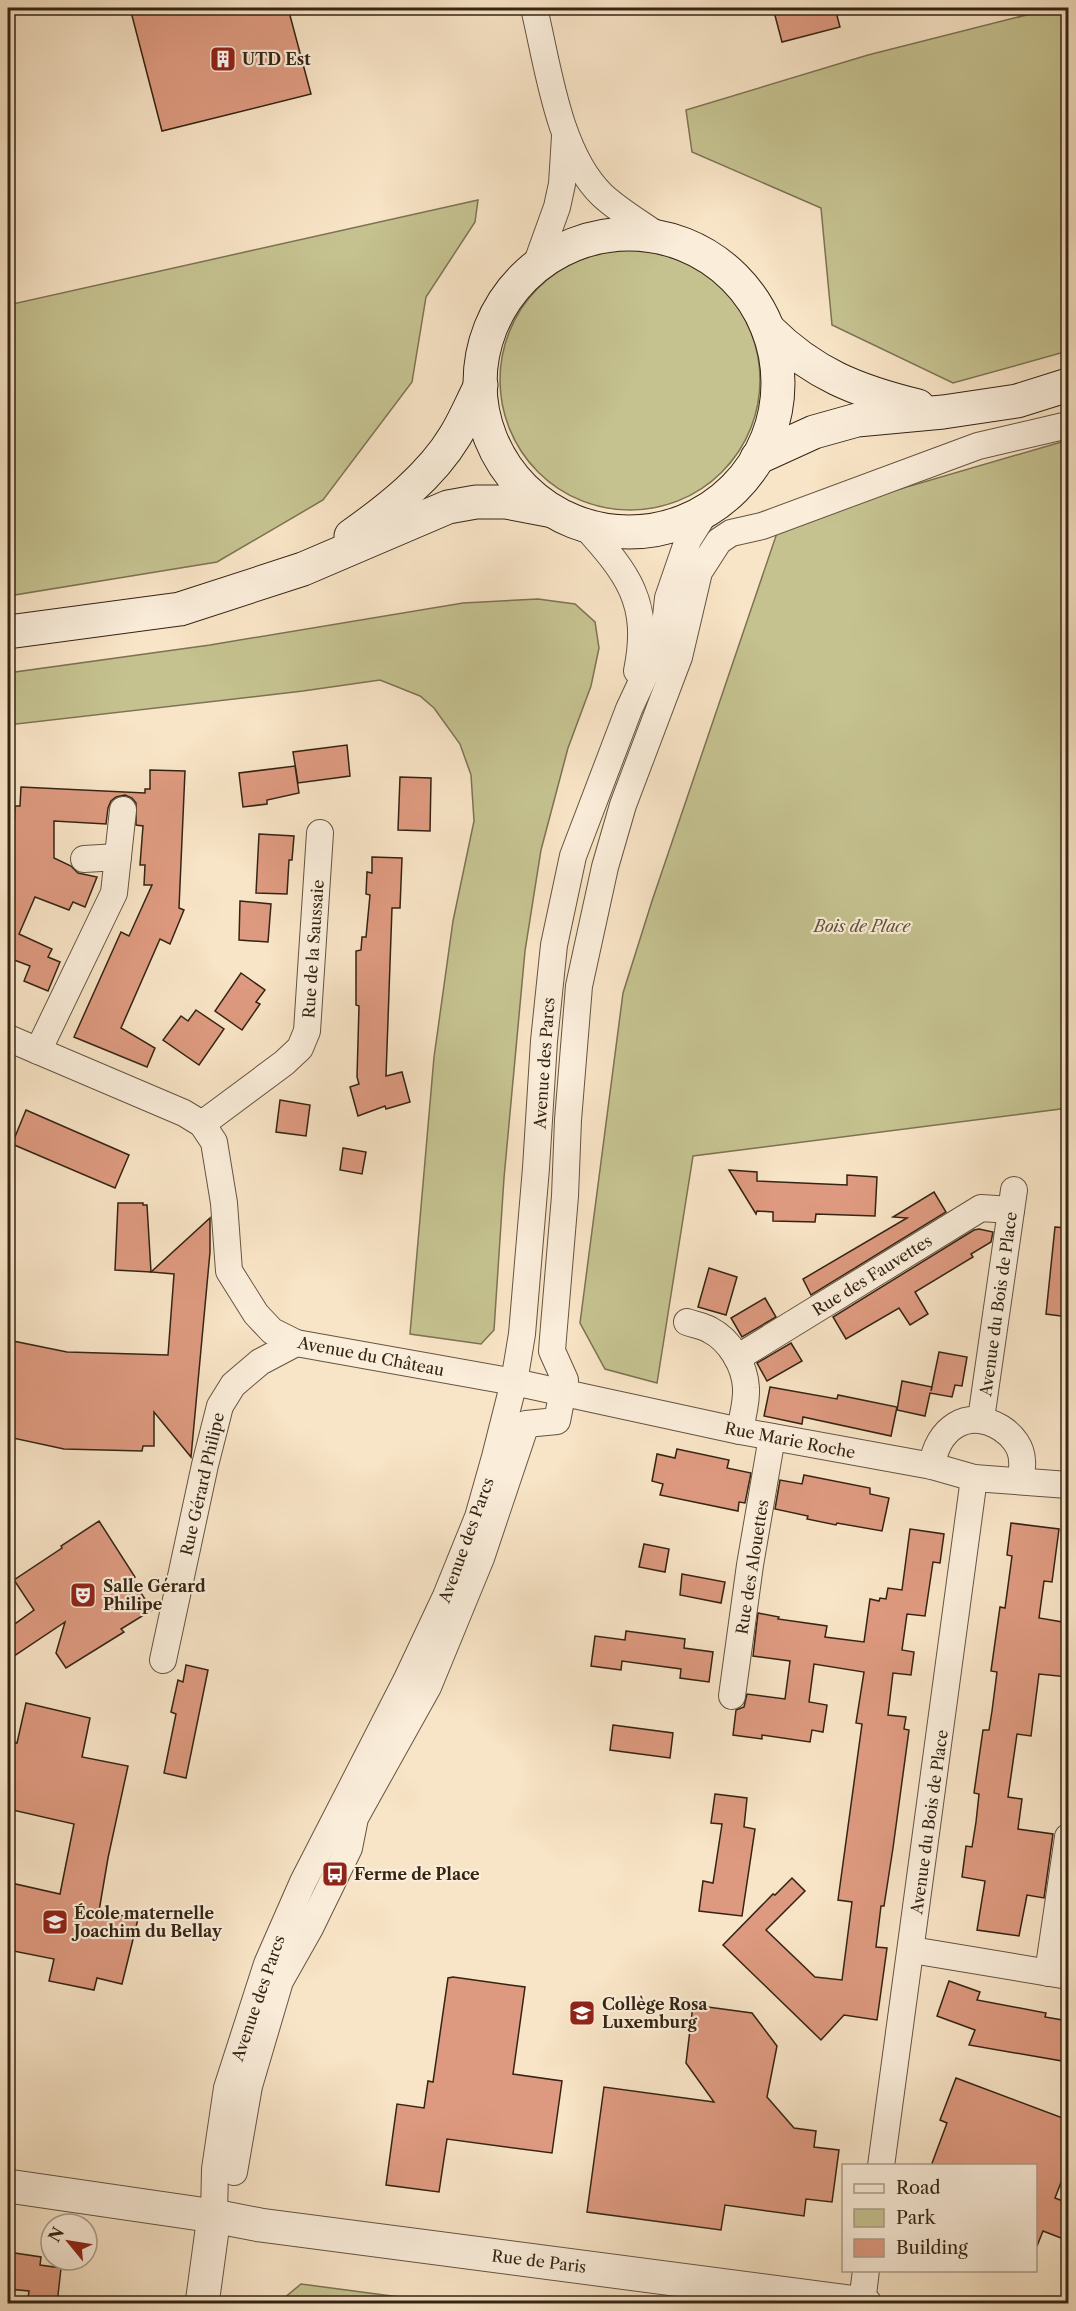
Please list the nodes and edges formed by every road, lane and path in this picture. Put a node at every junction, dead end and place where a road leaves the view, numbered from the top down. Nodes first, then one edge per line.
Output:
1 (534, 8) edge
2 (565, 136) junction
3 (661, 238) junction
4 (535, 268) junction
5 (768, 329) junction
6 (1068, 385) edge
7 (481, 386) junction
8 (943, 412) junction
9 (1068, 425) edge
10 (757, 458) junction
11 (552, 511) junction
12 (706, 511) junction
13 (584, 525) junction
14 (303, 569) junction
15 (8, 632) edge
16 (629, 710) junction
17 (123, 810) dead end
18 (320, 833) dead end
19 (118, 857) junction
20 (84, 858) dead end
21 (8, 1038) edge
22 (38, 1051) junction
23 (202, 1124) junction
24 (1013, 1200) joint
25 (687, 1322) dead end
26 (296, 1343) junction
27 (737, 1358) junction
28 (514, 1382) junction
29 (562, 1392) junction
30 (981, 1419) junction
31 (740, 1431) junction
32 (772, 1437) junction
33 (932, 1466) junction
34 (974, 1478) junction
35 (1020, 1480) junction
36 (1068, 1485) edge
37 (163, 1660) dead end
38 (732, 1696) dead end
39 (1068, 1837) edge
40 (912, 1950) junction
41 (1058, 1975) edge
42 (881, 2164) edge
43 (234, 2172) dead end
44 (8, 2186) edge
45 (214, 2216) junction
46 (866, 2272) edge
47 (863, 2303) edge
48 (202, 2304) edge

1 - 2 street
2 - 3 street
2 - 4 street
3 - 4 main road
3 - 5 main road
4 - 7 main road
5 - 8 main road
5 - 10 main road
6 - 8 main road
7 - 11 main road
7 - 14 main road
8 - 10 main road
9 - 29 street
10 - 12 main road
11 - 13 main road
11 - 14 main road
12 - 13 main road
12 - 16 street, Avenue des Parcs
13 - 16 street, Avenue des Parcs
14 - 15 main road
16 - 28 street, Avenue des Parcs
17 - 19 street
18 - 23 street, Rue de la Saussaie
19 - 20 street
19 - 22 street
21 - 22 street
22 - 23 street
23 - 26 street, Avenue du Château
24 - 27 street, Rue des Fauvettes
24 - 30 street, Avenue du Bois de Place
25 - 27 street
26 - 28 street, Avenue du Château
26 - 37 street, Rue Gérard Philipe
27 - 31 street
28 - 29 street, Rue Marie Roche
28 - 45 street, Avenue des Parcs
29 - 31 street, Rue Marie Roche
29 - 43 street
30 - 33 street, Avenue du Bois de Place
30 - 35 street, Avenue du Bois de Place
31 - 32 street, Rue Marie Roche
32 - 33 street, Rue Marie Roche
32 - 38 street, Rue des Alouettes
33 - 34 street, Rue Marie Roche
34 - 35 street, Rue Marie Roche
34 - 40 street, Avenue du Bois de Place
35 - 36 street, Rue Marie Roche
39 - 41 street
40 - 41 street
40 - 42 street, Avenue du Bois de Place
44 - 45 main road, Rue de Paris
45 - 47 main road, Rue de Paris
45 - 48 main road, Avenue des Parcs
46 - 47 street

